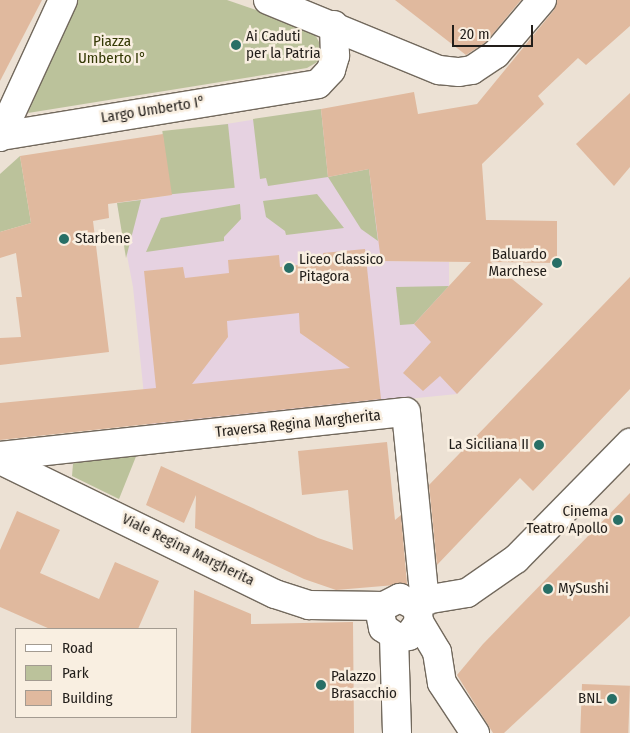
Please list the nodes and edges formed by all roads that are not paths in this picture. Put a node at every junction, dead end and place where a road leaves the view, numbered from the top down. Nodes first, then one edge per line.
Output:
1 (63, 0) edge
2 (268, 0) edge
3 (542, 0) edge
4 (334, 26) junction
5 (1, 137) edge
6 (630, 443) edge
7 (0, 456) edge
8 (0, 460) edge
9 (384, 606) junction
10 (419, 609) junction
11 (394, 637) junction
12 (397, 733) edge
13 (475, 733) edge

1 - 5 street, Largo Umberto I°
2 - 4 street
3 - 4 street
4 - 5 street, Largo Umberto I°
6 - 10 street
7 - 10 street, Traversa Regina Margherita
8 - 9 street, Viale Regina Margherita
9 - 10 street
9 - 11 street
10 - 11 street
10 - 13 street
11 - 12 street

